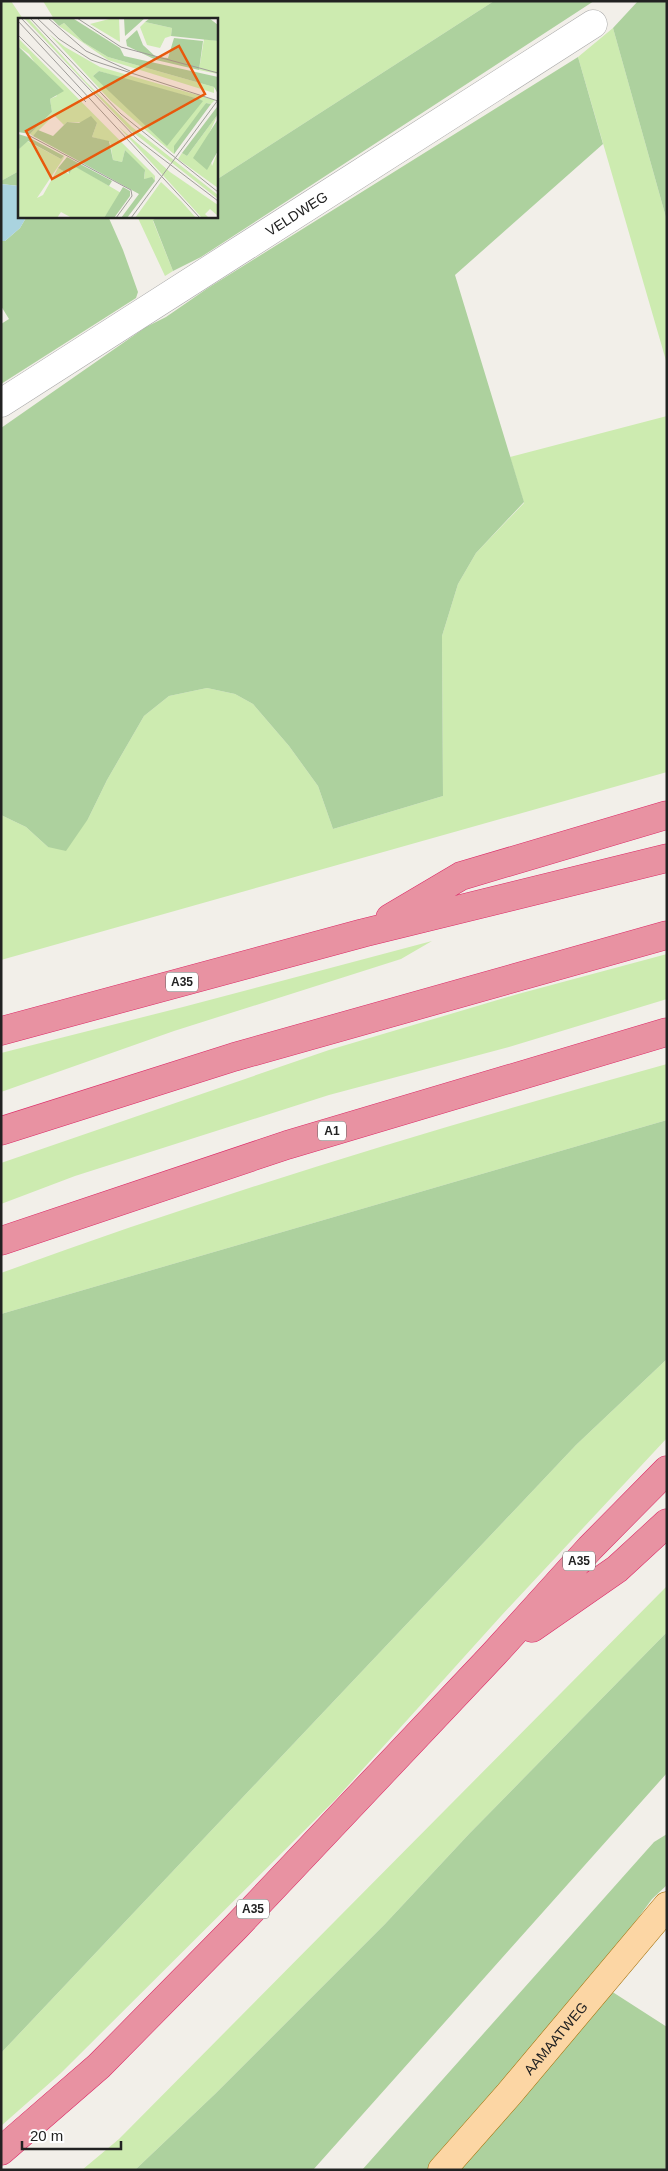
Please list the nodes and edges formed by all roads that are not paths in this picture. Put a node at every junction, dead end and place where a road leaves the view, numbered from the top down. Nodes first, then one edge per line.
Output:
1 (593, 24) dead end
2 (1, 403) edge
3 (667, 815) edge
4 (667, 858) edge
5 (362, 934) junction
6 (667, 935) edge
7 (1, 1031) edge
8 (667, 1032) edge
9 (1, 1131) edge
10 (1, 1241) edge
11 (667, 1470) edge
12 (667, 1523) edge
13 (494, 1654) junction
14 (667, 1906) edge
15 (1, 2151) edge
16 (442, 2170) edge

1 - 2 street, VELDWEG
3 - 5 highway, A35
4 - 5 highway, A35
5 - 7 highway, A35
6 - 9 highway
8 - 10 highway, A1
11 - 13 highway, A35
12 - 13 highway, A35
13 - 15 highway, A35
14 - 16 main road, AAMAATWEG

